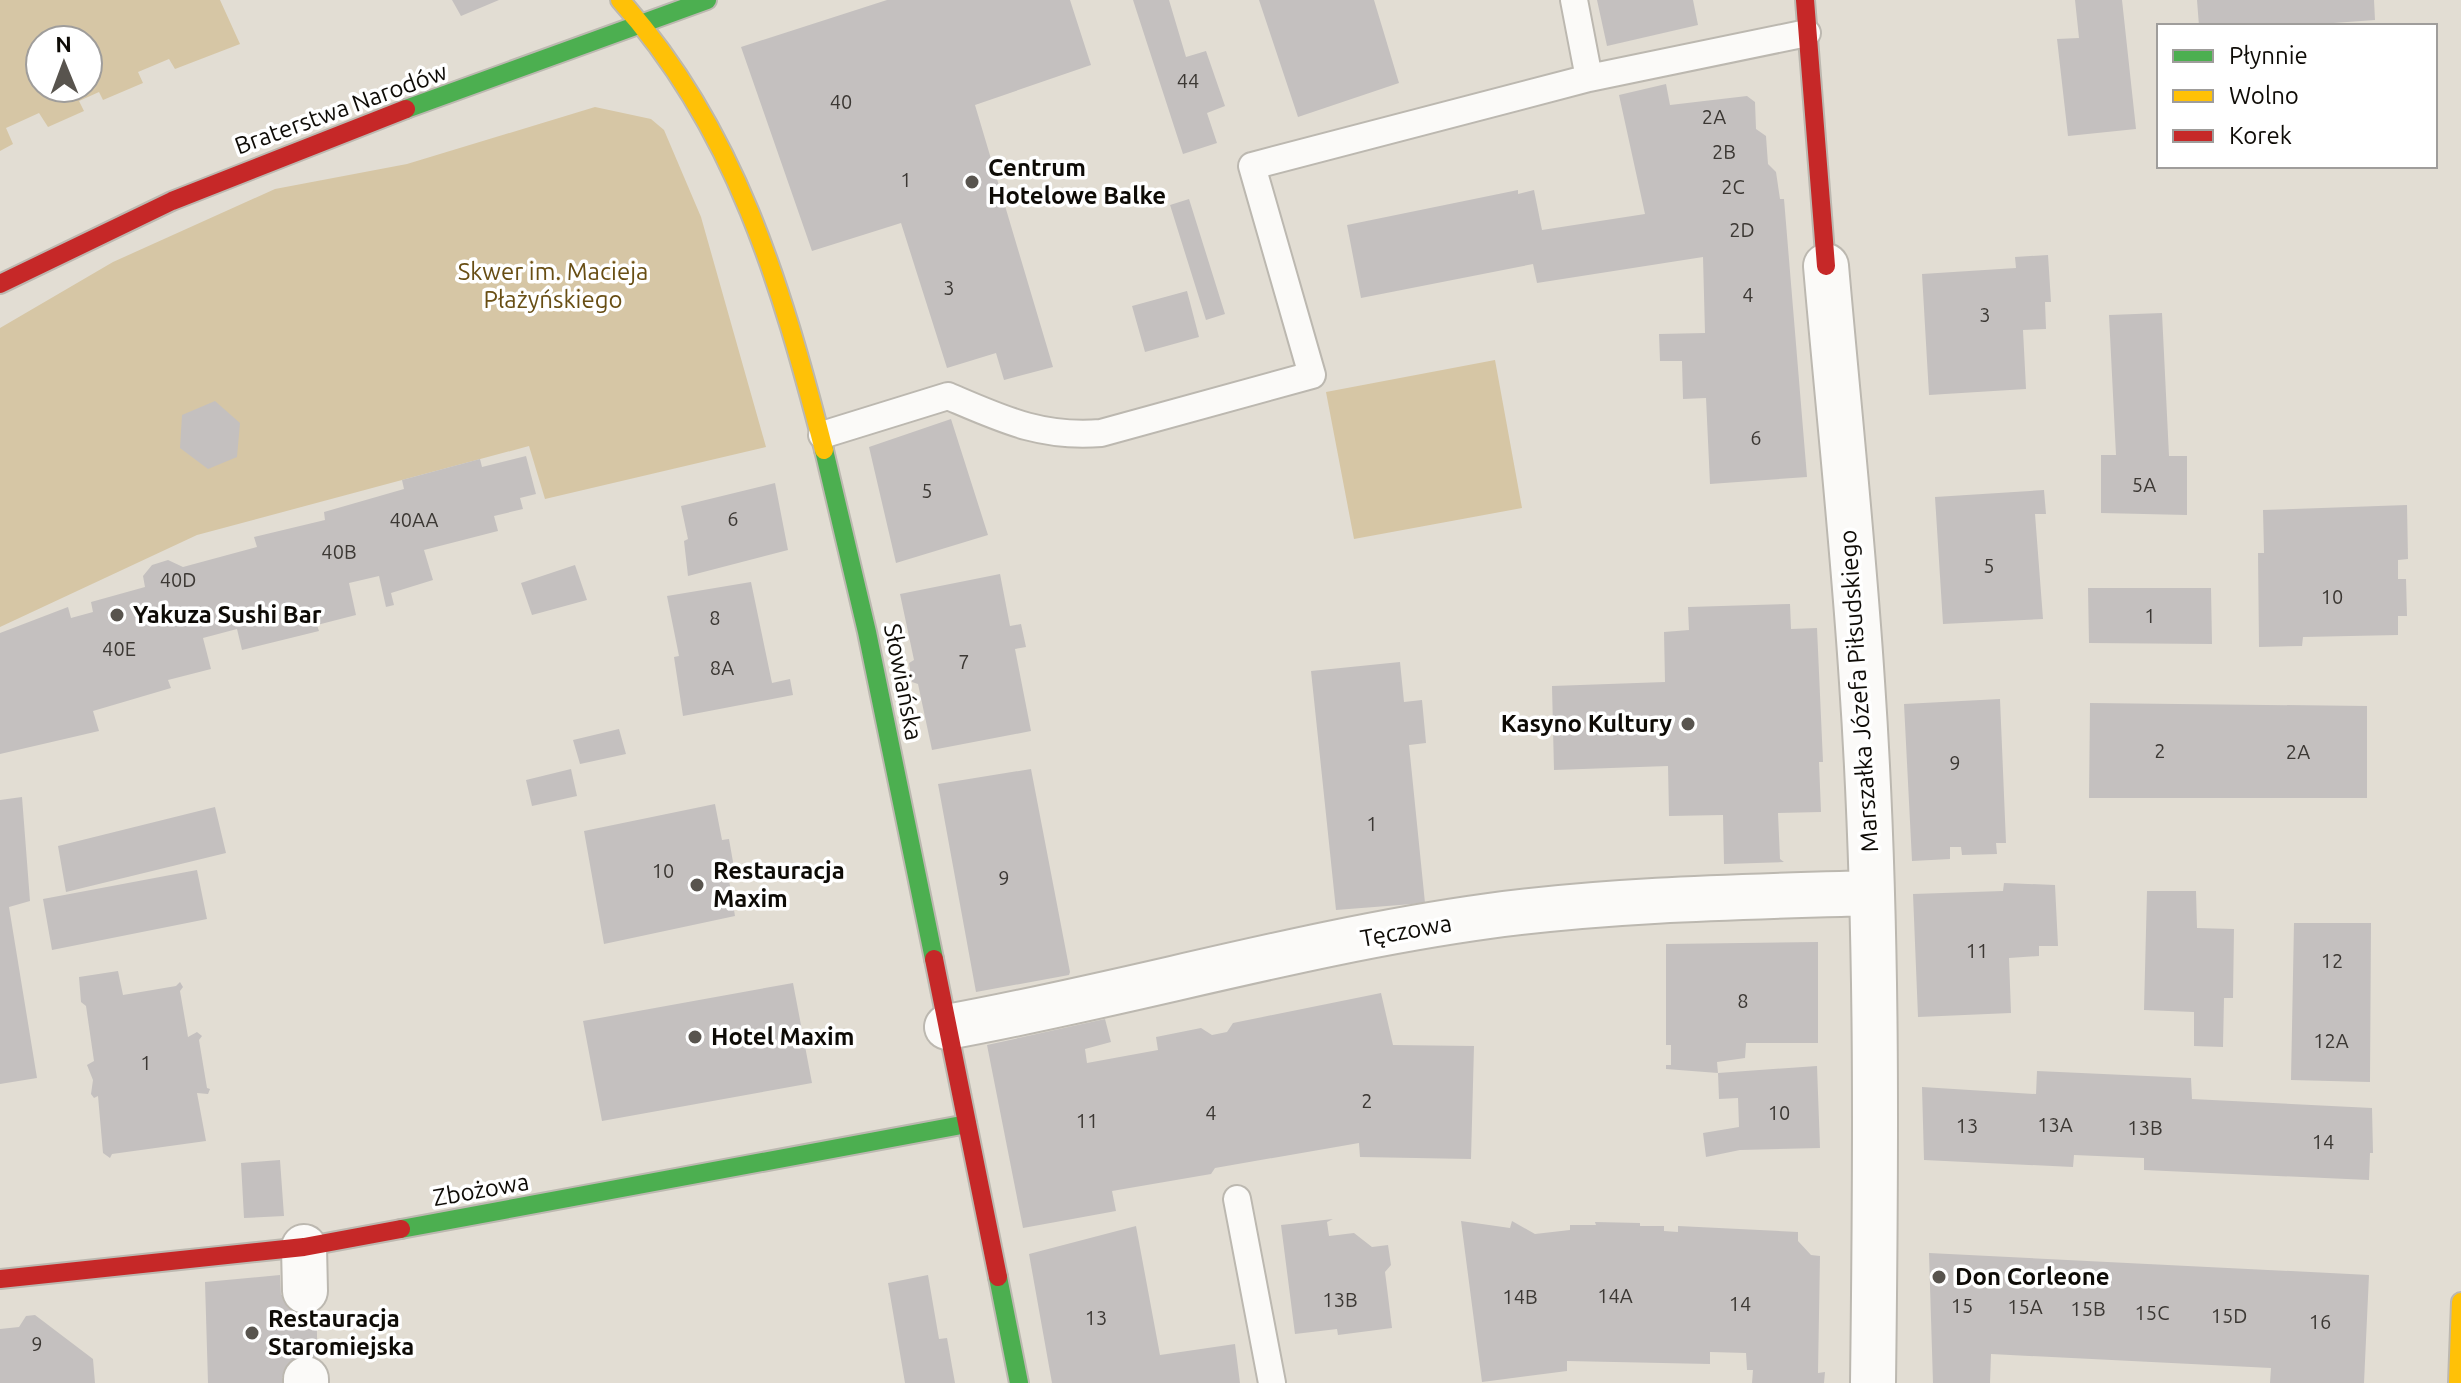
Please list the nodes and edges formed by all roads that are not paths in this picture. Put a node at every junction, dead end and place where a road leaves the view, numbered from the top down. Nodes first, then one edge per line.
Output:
1 (620, 0) edge
2 (707, 0) edge
3 (1574, 0) edge
4 (1805, 0) edge
5 (644, 24) junction
6 (1807, 33) junction
7 (1589, 78) junction
8 (1826, 266) joint
9 (0, 284) edge
10 (822, 435) junction
11 (1871, 893) junction
12 (947, 1027) junction
13 (967, 1124) junction
14 (1237, 1199) dead end
15 (304, 1247) junction
16 (0, 1279) edge
17 (305, 1291) dead end
18 (2461, 1302) edge
19 (1019, 1383) edge
20 (1272, 1383) edge
21 (1873, 1383) edge
22 (2458, 1383) edge

1 - 5 street, Słowiańska
2 - 5 street, Braterstwa Narodów
3 - 7 lane
4 - 6 street, Marszałka Józefa Piłsudskiego
5 - 9 street, Braterstwa Narodów
5 - 10 street, Słowiańska
6 - 7 lane
6 - 8 street, Marszałka Józefa Piłsudskiego
7 - 10 lane
8 - 11 street, Marszałka Józefa Piłsudskiego
10 - 12 street, Słowiańska
11 - 12 street, Tęczowa
11 - 21 street, Marszałka Józefa Piłsudskiego
12 - 13 street, Słowiańska
13 - 15 street, Zbożowa
13 - 19 street, Słowiańska
14 - 20 lane
15 - 16 street, Zbożowa
15 - 17 street
18 - 22 street

